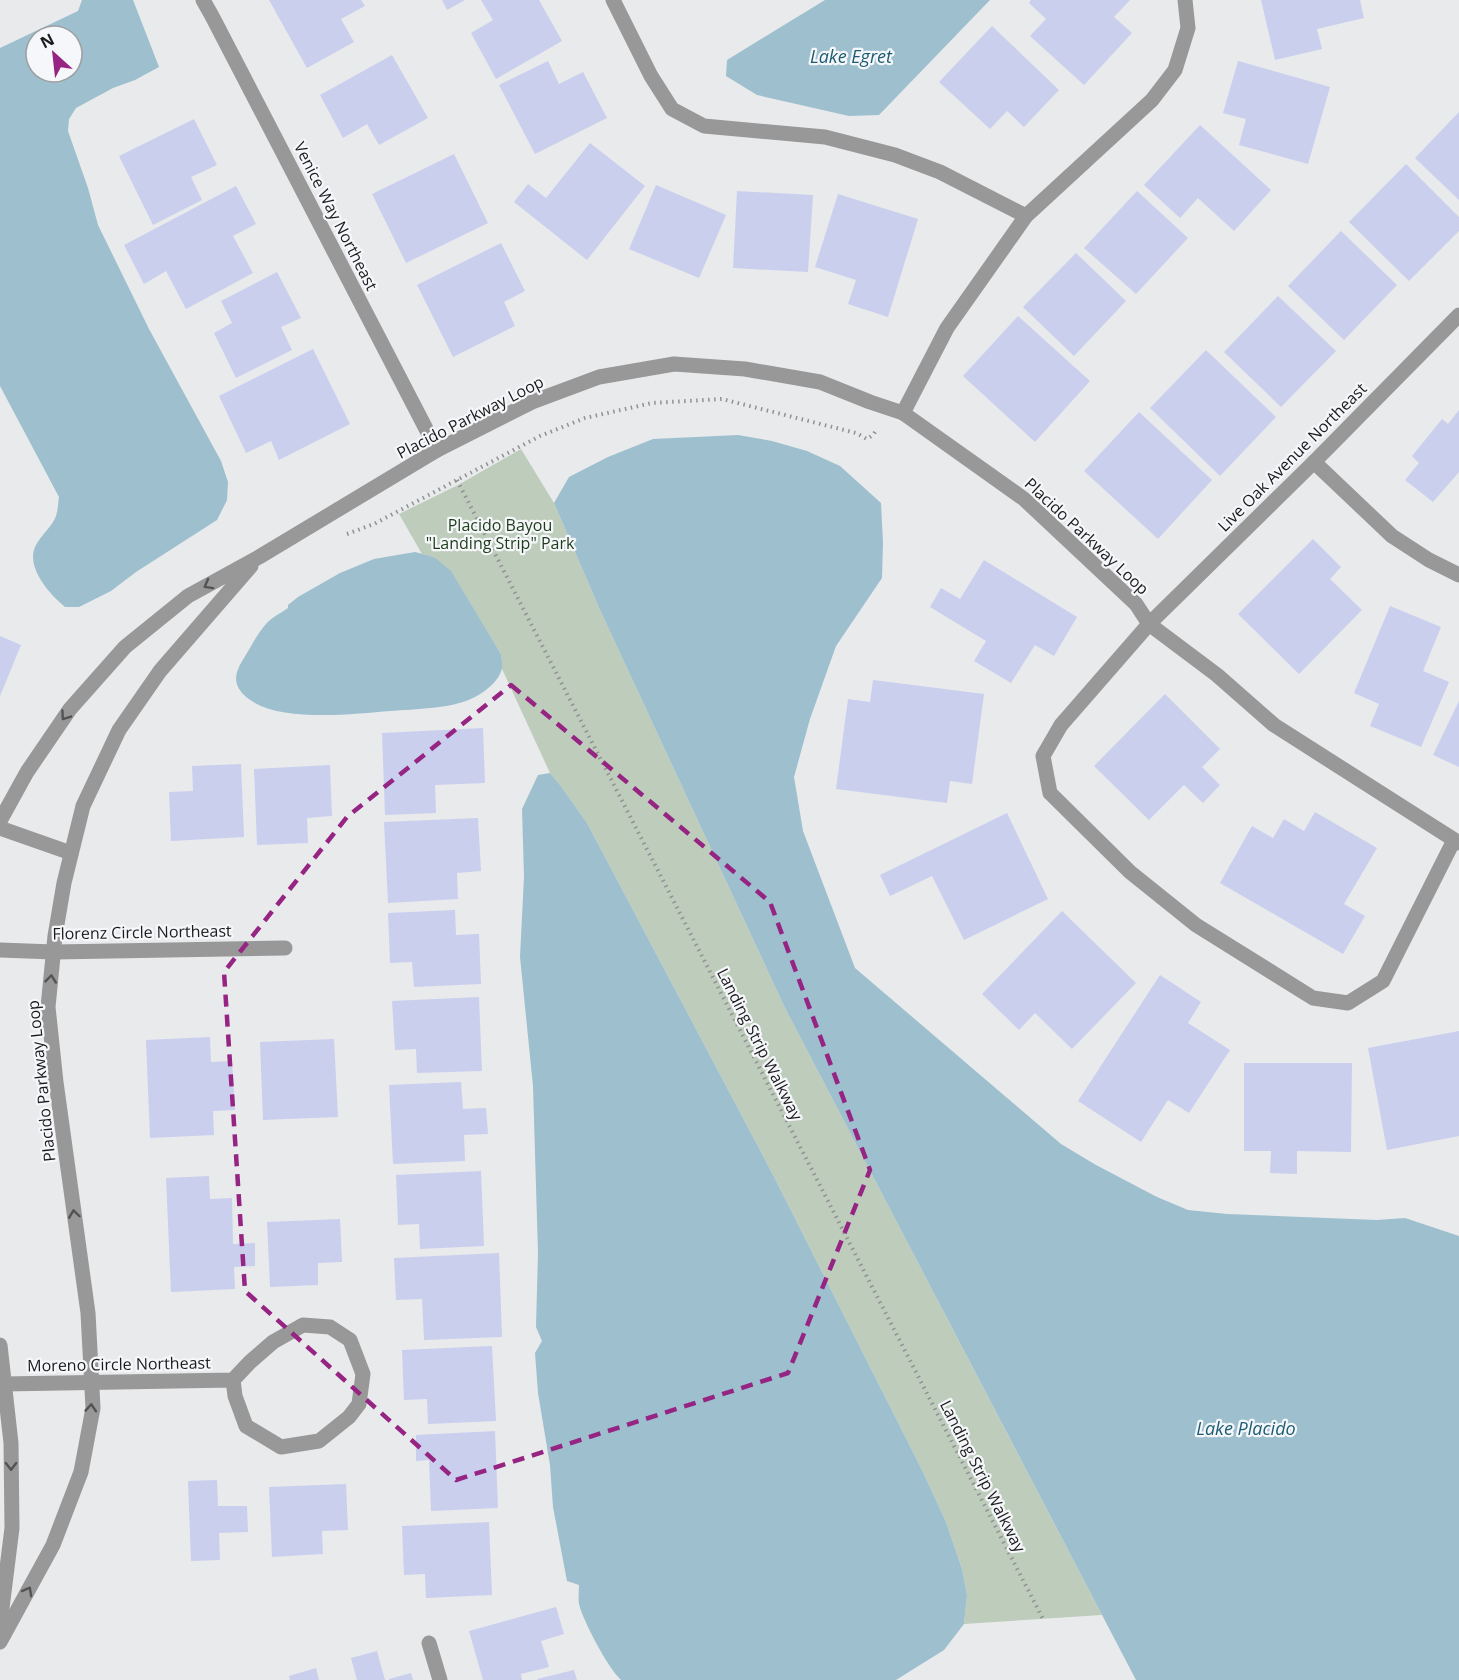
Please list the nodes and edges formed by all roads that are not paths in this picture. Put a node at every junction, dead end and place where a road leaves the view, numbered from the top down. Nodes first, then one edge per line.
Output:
1 (202, 0) edge
2 (613, 0) edge
3 (1185, 0) edge
4 (1026, 216) junction
5 (1459, 315) edge
6 (903, 413) junction
7 (437, 450) junction
8 (1314, 462) junction
9 (259, 556) junction
10 (1459, 575) edge
11 (1149, 624) junction
12 (0, 821) edge
13 (0, 828) edge
14 (1457, 842) edge
15 (71, 853) junction
16 (285, 948) dead end
17 (0, 950) edge
18 (54, 952) junction
19 (0, 1345) edge
20 (233, 1380) junction
21 (91, 1382) junction
22 (4, 1384) junction
23 (0, 1624) edge
24 (0, 1642) edge
25 (429, 1643) dead end
26 (440, 1680) edge

1 - 7 street, Venice Way Northeast
2 - 4 street
3 - 4 street
4 - 6 street
5 - 8 street, Live Oak Avenue Northeast
6 - 7 street, Placido Parkway Loop
6 - 11 street, Placido Parkway Loop
7 - 9 street, Placido Parkway Loop
8 - 10 street
8 - 11 street, Live Oak Avenue Northeast
9 -> 12 street, Placido Parkway Loop
9 - 15 street, Placido Parkway Loop
11 - 14 street, Placido Parkway Loop
11 - 14 street, Live Oak Avenue Northeast
13 - 15 street
15 - 18 street, Placido Parkway Loop
16 - 18 street, Florenz Circle Northeast
17 - 18 street, Florenz Circle Northeast
21 -> 18 street, Placido Parkway Loop
19 - 22 street
20 - 20 street, Moreno Circle Northeast
20 - 21 street, Moreno Circle Northeast
21 - 22 street, Moreno Circle Northeast
24 -> 21 street, Placido Parkway Loop
22 -> 23 street
25 - 26 street

